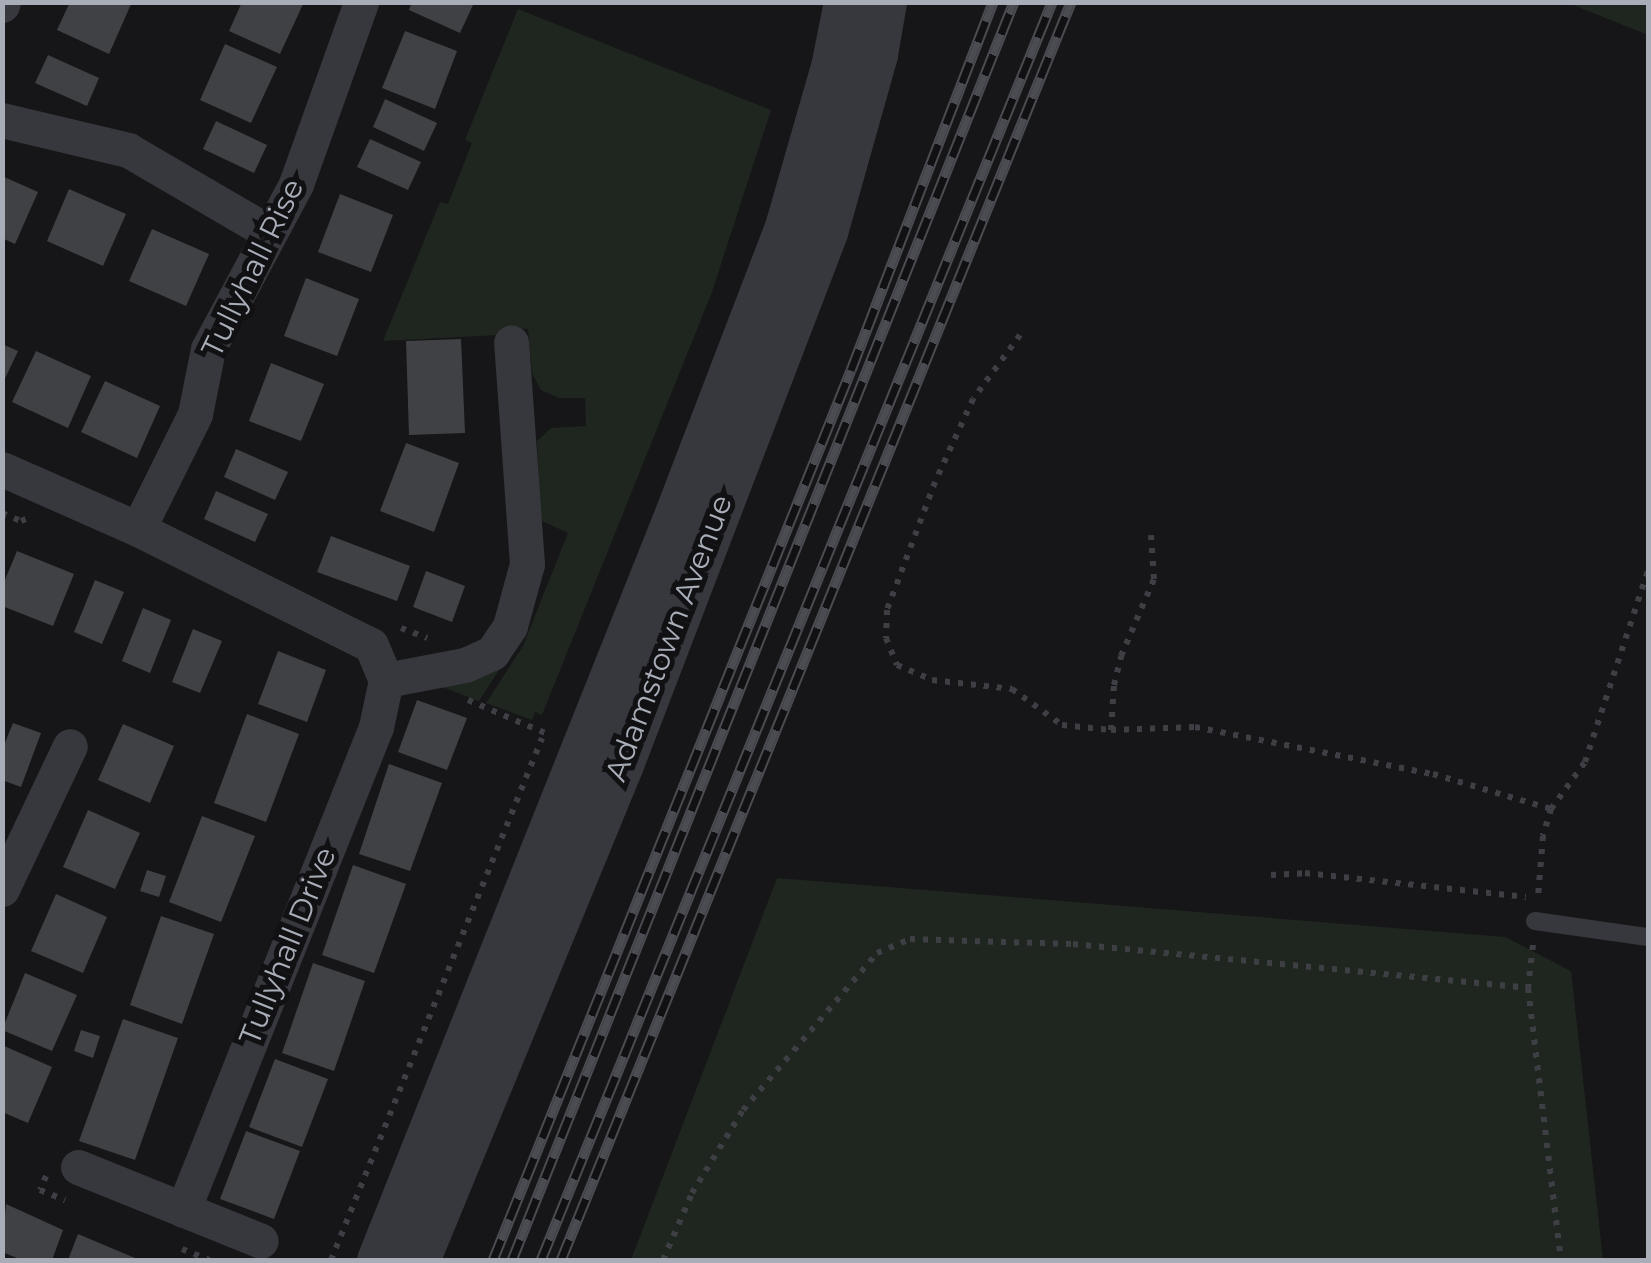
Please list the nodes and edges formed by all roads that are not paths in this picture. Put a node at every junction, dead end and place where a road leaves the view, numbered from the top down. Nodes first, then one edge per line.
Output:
1 (361, 2) edge
2 (846, 2) edge
3 (884, 2) edge
4 (2, 120) edge
5 (270, 233) junction
6 (511, 343) dead end
7 (2, 469) edge
8 (138, 529) junction
9 (386, 680) junction
10 (70, 746) dead end
11 (17, 826) edge
12 (2, 889) edge
13 (1536, 921) road end
14 (1648, 937) edge
15 (78, 1166) dead end
16 (183, 1210) junction
17 (262, 1240) dead end
18 (379, 1260) edge
19 (417, 1260) edge

1 - 5 street, Tullyhall Rise
2 - 18 street, Adamstown Avenue
3 - 19 street, Adamstown Avenue
4 - 5 street
5 - 8 street, Tullyhall Rise
6 - 9 street
7 - 8 street
8 - 9 street
9 - 16 street, Tullyhall Drive
10 - 11 street
11 - 12 street
13 - 14 lane
15 - 16 street
16 - 17 street

